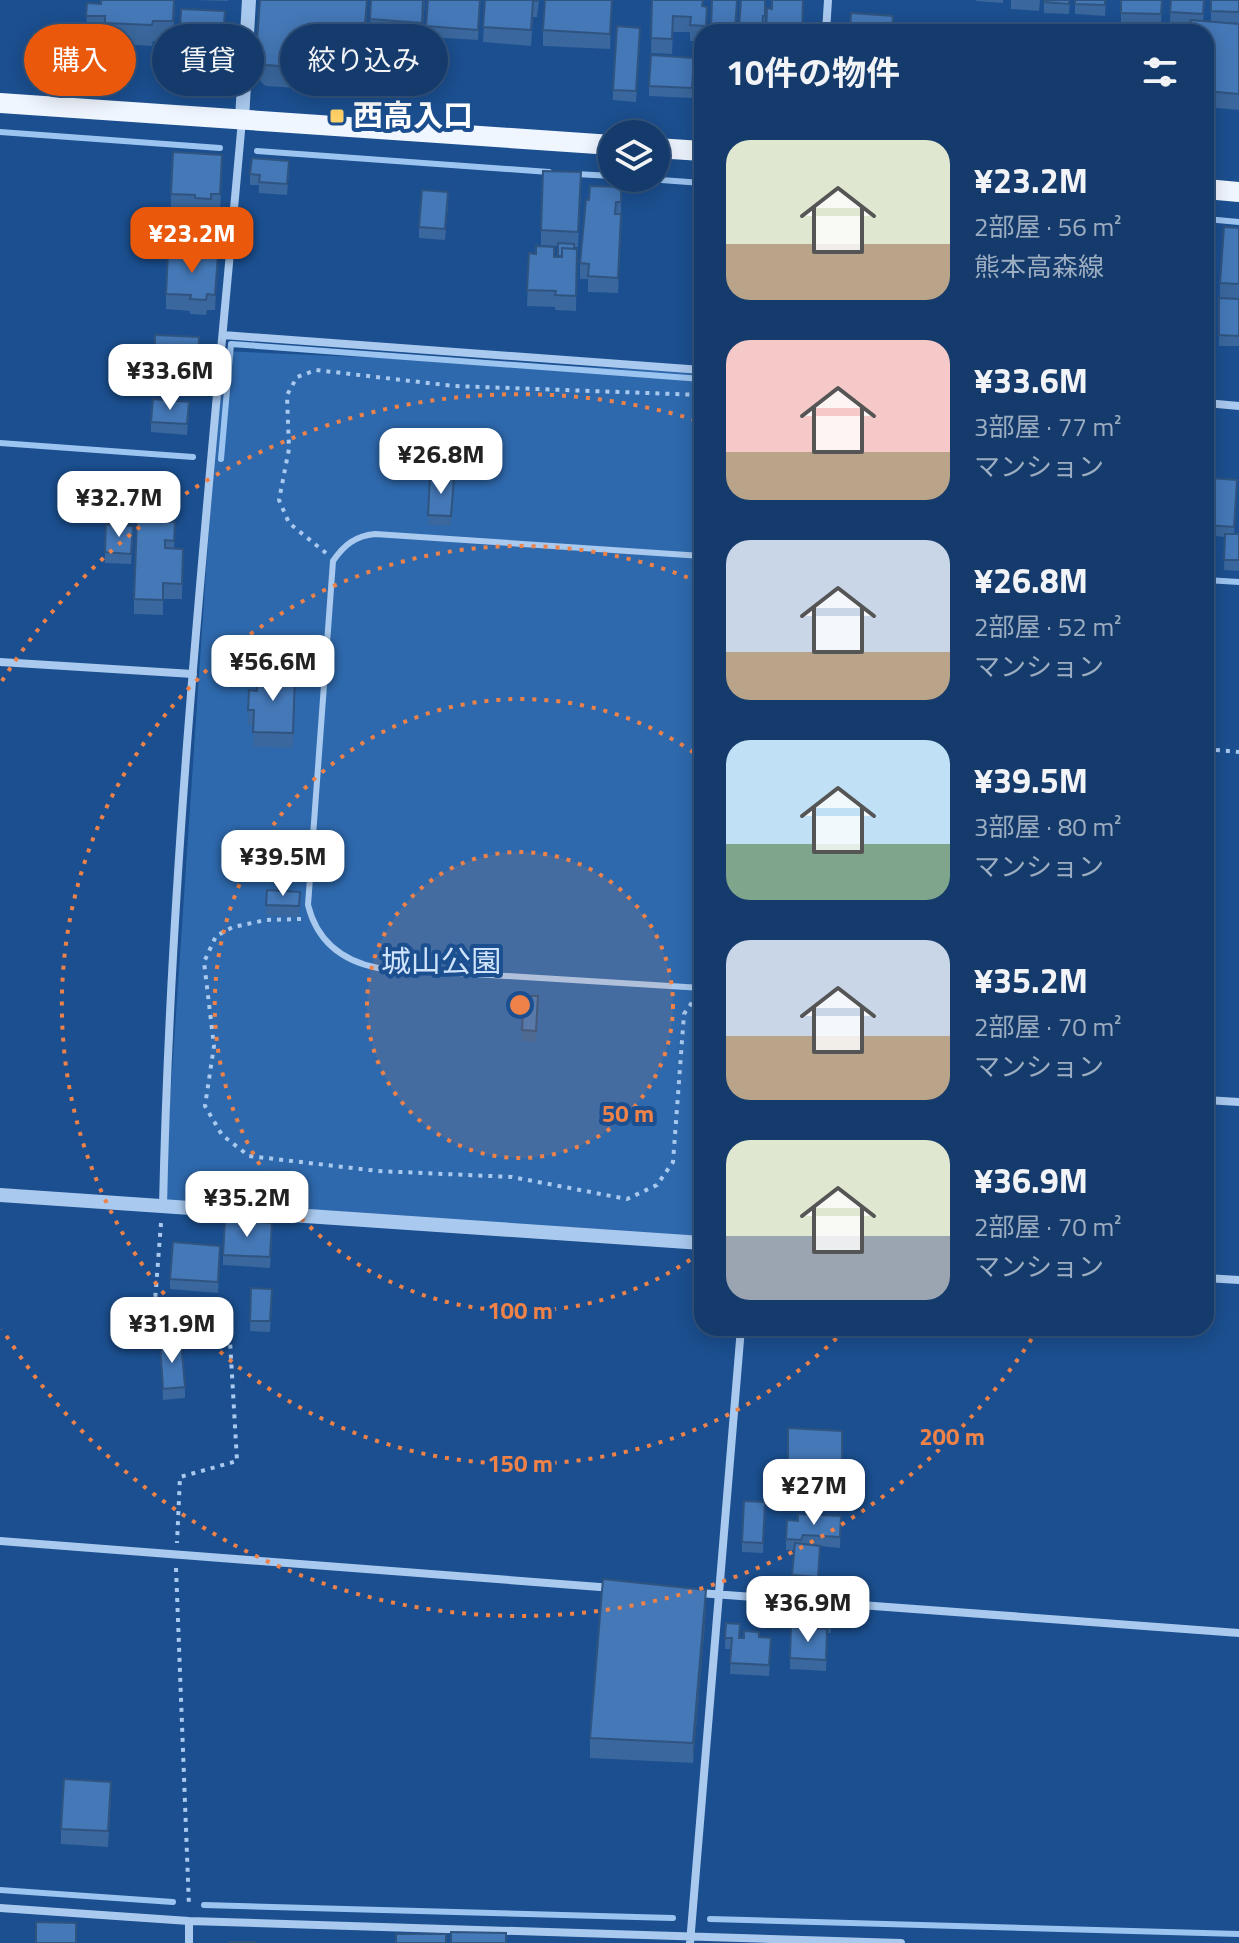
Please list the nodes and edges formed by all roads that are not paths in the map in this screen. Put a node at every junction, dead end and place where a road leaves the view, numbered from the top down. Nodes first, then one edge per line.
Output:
1 (249, 0) edge
2 (828, 0) edge
3 (826, 24) edge
4 (0, 103) edge
5 (242, 119) junction
6 (598, 144) edge
7 (670, 149) edge
8 (694, 150) edge
9 (1214, 190) edge
10 (1239, 192) edge
11 (223, 335) junction
12 (694, 369) edge
13 (1214, 404) edge
14 (1239, 406) edge
15 (694, 555) edge
16 (0, 662) edge
17 (193, 674) junction
18 (694, 988) edge
19 (1214, 1100) edge
20 (1239, 1102) edge
21 (0, 1195) edge
22 (163, 1206) junction
23 (694, 1242) edge
24 (1214, 1278) edge
25 (1239, 1280) edge
26 (740, 1336) edge
27 (0, 1541) edge
28 (628, 1589) edge
29 (688, 1593) edge
30 (718, 1595) junction
31 (1239, 1633) edge
32 (0, 1908) edge
33 (189, 1921) junction
34 (690, 1940) edge
35 (189, 1943) edge
36 (901, 1943) edge

1 - 5 street
2 - 3 street
4 - 5 main road
5 - 6 main road
5 - 11 street
7 - 8 main road
9 - 10 main road
11 - 12 street
11 - 17 street
13 - 14 street
15 - 18 lane
16 - 17 street
17 - 22 street
19 - 20 street
21 - 22 street
22 - 23 street
24 - 25 street
26 - 30 street
27 - 28 street
29 - 30 street
30 - 31 street
30 - 34 street
32 - 33 street
33 - 34 street
33 - 35 street
34 - 36 street

